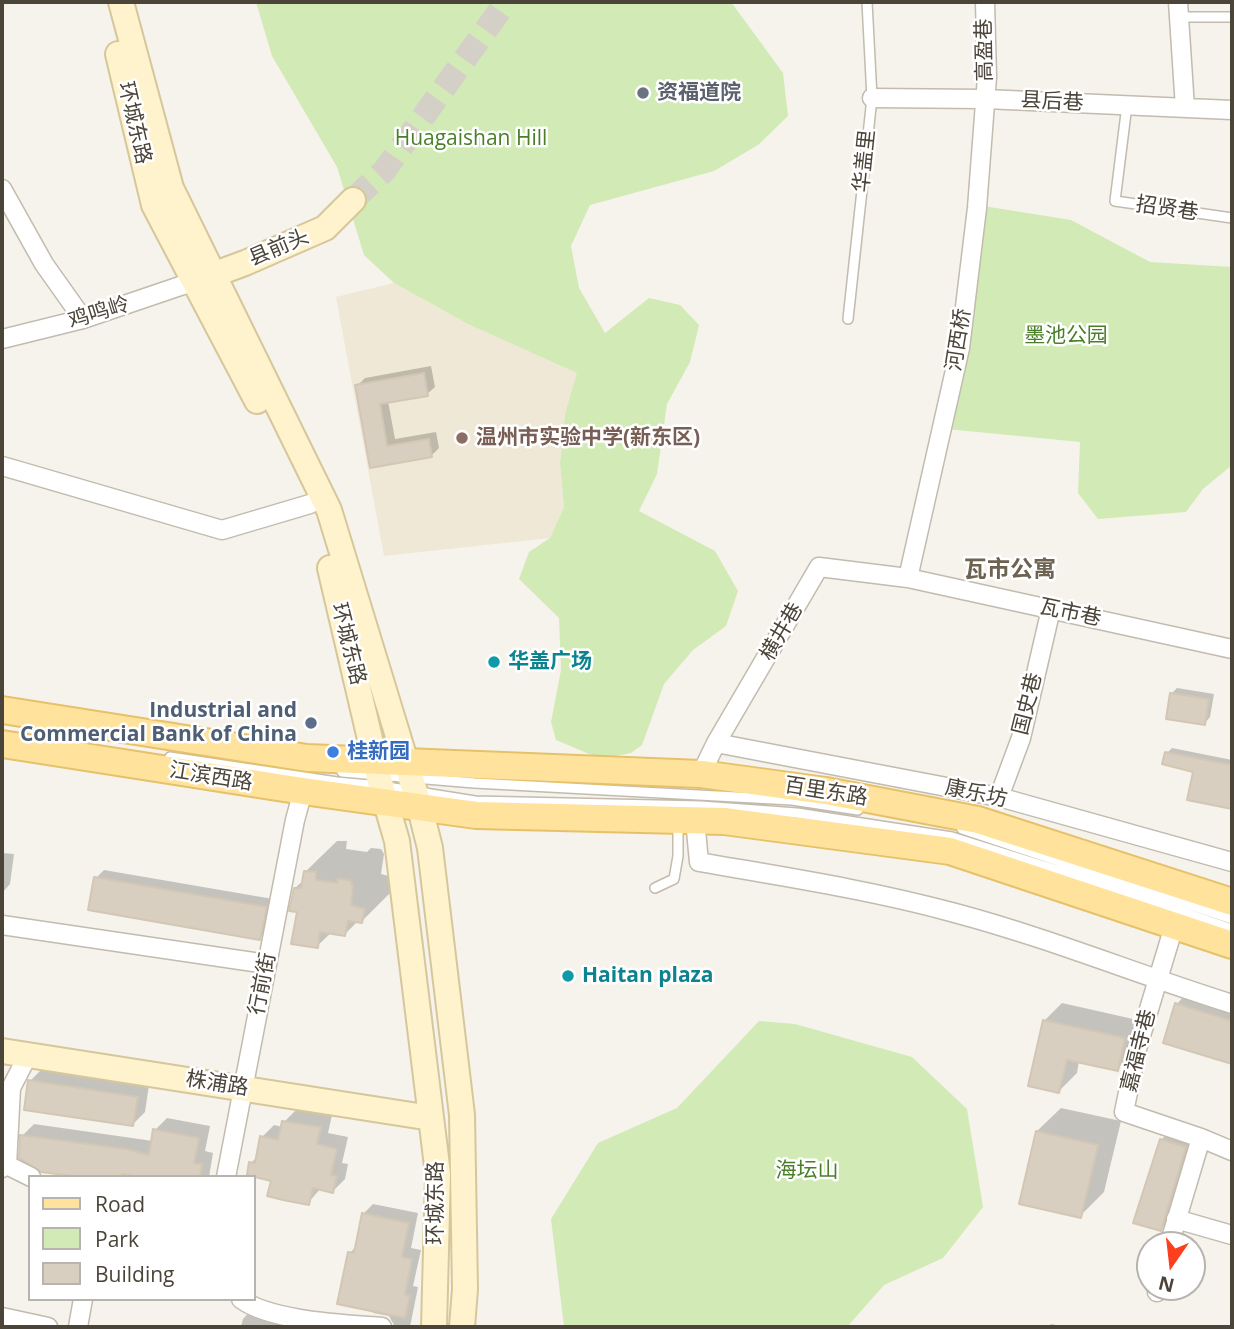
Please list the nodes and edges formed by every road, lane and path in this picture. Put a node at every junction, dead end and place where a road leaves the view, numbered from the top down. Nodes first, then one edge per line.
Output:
1 (106, 2) edge
2 (121, 2) edge
3 (867, 2) edge
4 (985, 2) edge
5 (1179, 10) edge
6 (1232, 17) edge
7 (872, 98) junction
8 (985, 99) junction
9 (1128, 105) junction
10 (1185, 108) junction
11 (1232, 110) edge
12 (2, 189) edge
13 (353, 200) tunnel mouth
14 (1232, 218) edge
15 (204, 278) junction
16 (83, 319) junction
17 (848, 319) dead end
18 (2, 339) edge
19 (2, 466) edge
20 (310, 504) junction
21 (908, 578) junction
22 (1051, 609) junction
23 (1232, 649) edge
24 (2, 710) edge
25 (2, 720) edge
26 (716, 743) junction
27 (2, 744) edge
28 (163, 756) dead end
29 (701, 774) junction
30 (380, 781) junction
31 (412, 785) junction
32 (303, 791) junction
33 (999, 797) junction
34 (863, 811) dead end
35 (686, 820) junction
36 (926, 822) dead end
37 (1232, 862) edge
38 (655, 888) dead end
39 (1232, 902) edge
40 (1232, 919) edge
41 (2, 925) edge
42 (1174, 926) junction
43 (1232, 929) edge
44 (1232, 945) edge
45 (267, 964) junction
46 (1158, 980) junction
47 (1232, 1004) edge
48 (2, 1051) edge
49 (28, 1055) junction
50 (242, 1088) junction
51 (432, 1118) junction
52 (1201, 1138) junction
53 (1232, 1151) edge
54 (4, 1167) edge
55 (226, 1175) edge
56 (28, 1176) edge
57 (1176, 1219) junction
58 (1173, 1231) edge
59 (1232, 1235) edge
60 (83, 1301) edge
61 (244, 1301) edge
62 (2, 1317) edge
63 (48, 1327) edge
64 (78, 1327) edge
65 (382, 1327) edge
66 (434, 1327) edge
67 (462, 1327) edge

1 - 15 main road, 环城东路
2 - 15 main road, 环城东路
3 - 7 lane, 华盖里
4 - 8 street, 高盈巷
5 - 6 lane
5 - 10 street
7 - 8 street, 县后巷
7 - 17 lane, 华盖里
8 - 9 street, 县后巷
8 - 21 street, 河西桥
9 - 10 street, 县后巷
9 - 14 lane, 招贤巷
10 - 11 street, 县后巷
12 - 16 street
13 - 15 main road, 县前头
15 - 16 street, 鸡鸣岭
15 - 20 main road, 环城东路
15 - 31 main road, 环城东路
16 - 18 street, 鸡鸣岭
19 - 20 street
20 - 30 main road, 环城东路
21 - 22 street, 瓦市巷
21 - 26 street, 横井巷
22 - 23 street, 瓦市巷
22 - 33 street, 国史巷
24 - 30 main road, 江滨西路
25 - 30 lane
26 - 29 street, 横井巷
26 - 33 street, 康乐坊
27 - 32 main road, 江滨西路
28 - 30 lane
29 - 31 main road, 百里东路
29 - 39 main road, 百里东路
30 - 31 main road, 江滨西路
30 - 31 main road, 江滨西路
30 - 32 main road, 江滨西路
30 - 51 main road, 环城东路
31 - 34 lane
31 - 35 main road, 百里东路
31 - 43 lane
31 - 67 main road, 环城东路
32 - 45 street, 行前街
33 - 37 street, 康乐坊
35 - 38 lane
35 - 42 main road, 百里东路
35 - 46 street
36 - 40 lane
41 - 45 street
42 - 44 main road, 百里东路
42 - 46 street, 嘉福寺巷
45 - 50 street, 行前街
46 - 47 street
46 - 52 street, 嘉福寺巷
48 - 49 main road, 株浦路
49 - 50 main road, 株浦路
49 - 54 street
50 - 51 main road, 株浦路
50 - 55 street, 行前街
51 - 66 main road, 环城东路
52 - 53 street
52 - 57 street
54 - 56 street
57 - 58 street
57 - 59 street
60 - 64 street
61 - 65 street
62 - 63 street

